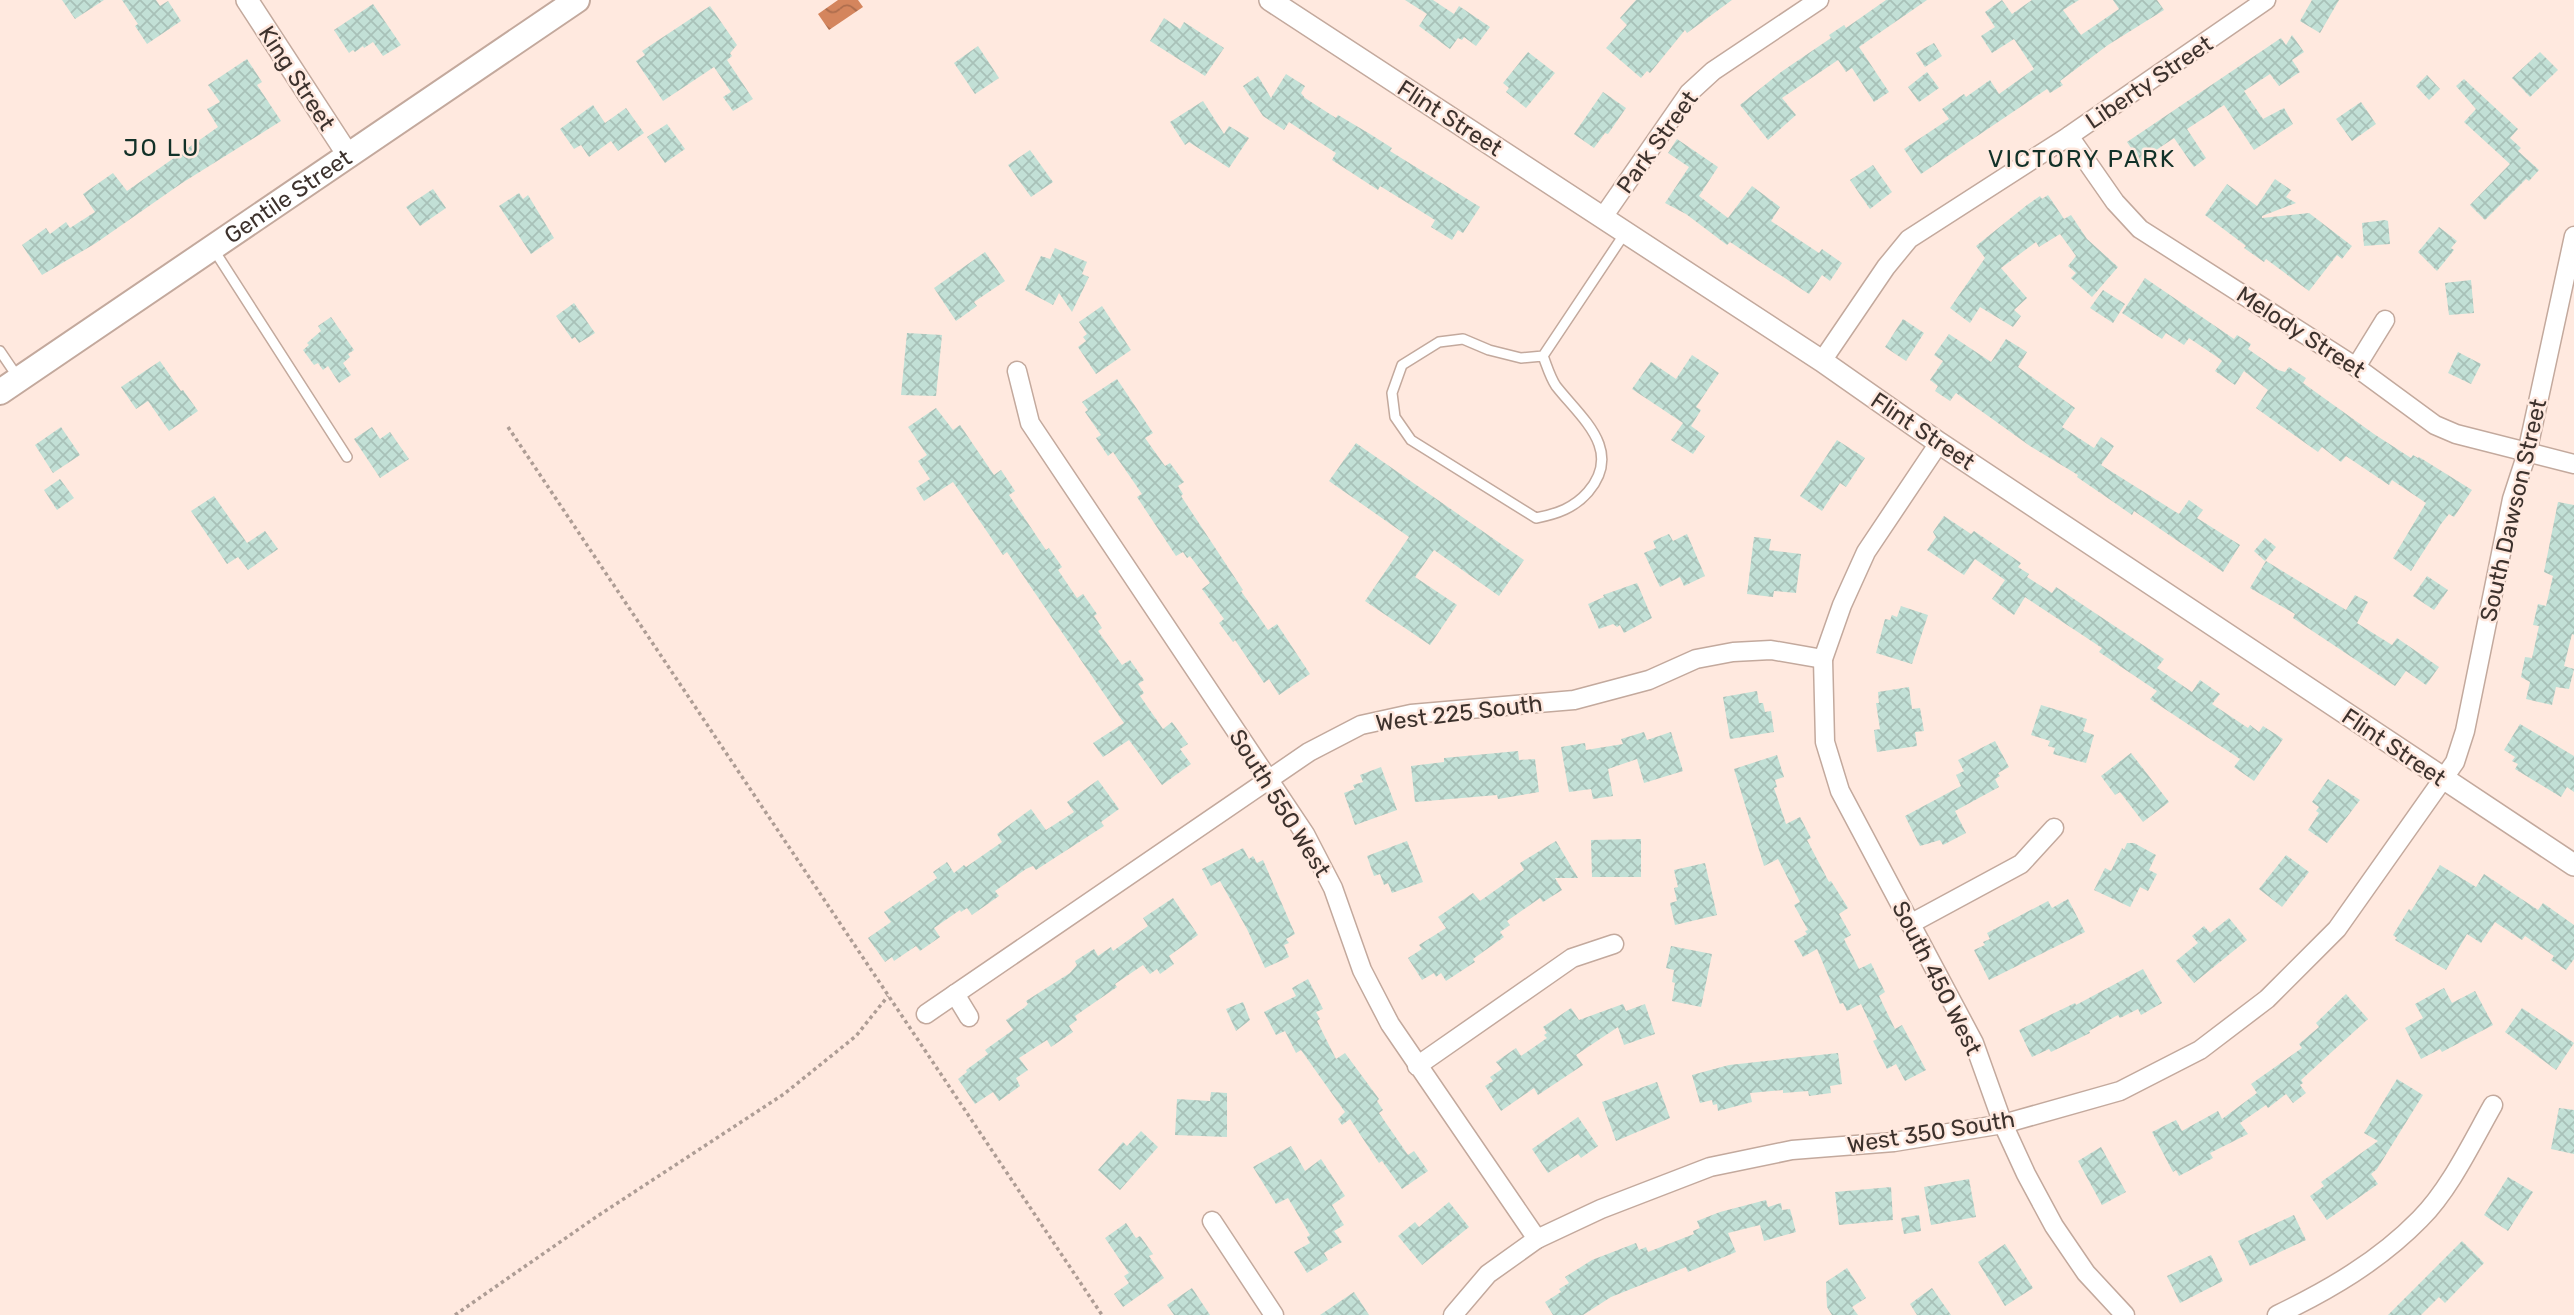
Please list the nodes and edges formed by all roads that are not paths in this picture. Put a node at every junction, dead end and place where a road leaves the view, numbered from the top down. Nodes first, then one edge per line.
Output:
1 (247, 0) edge
2 (577, 0) edge
3 (1270, 0) edge
4 (1819, 0) edge
5 (2266, 0) edge
6 (2069, 136) junction
7 (348, 155) junction
8 (1603, 217) junction
9 (1625, 233) junction
10 (2574, 236) edge
11 (212, 248) junction
12 (2385, 320) dead end
13 (0, 351) edge
14 (1543, 356) junction
15 (1822, 361) junction
16 (2356, 366) junction
17 (1017, 371) dead end
18 (9, 386) edge
19 (1940, 443) junction
20 (2527, 453) junction
21 (347, 457) dead end
22 (2574, 464) edge
23 (1823, 659) junction
24 (2444, 779) junction
25 (1268, 781) junction
26 (2054, 828) dead end
27 (2574, 866) edge
28 (1910, 924) junction
29 (1614, 944) dead end
30 (955, 995) junction
31 (926, 1014) dead end
32 (969, 1017) dead end
33 (1418, 1066) junction
34 (2493, 1105) dead end
35 (2003, 1124) junction
36 (1212, 1221) dead end
37 (1537, 1239) junction
38 (1274, 1315) edge
39 (1453, 1315) edge
40 (2124, 1315) edge
41 (2277, 1315) edge

1 - 7 street, King Street
2 - 7 main road, Gentile Street
3 - 8 street, Flint Street
4 - 8 street, Park Street
5 - 6 street, Liberty Street
6 - 15 street, Liberty Street
6 - 16 street, Melody Street
7 - 11 main road, Gentile Street
8 - 9 street, Flint Street
9 - 14 lane
9 - 15 street, Flint Street
10 - 20 street, South Dawson Street
11 - 18 main road, Gentile Street
11 - 21 lane
12 - 16 street
13 - 18 lane
14 - 14 lane
15 - 19 street, Flint Street
16 - 20 street, Melody Street
17 - 25 street, South 550 West
19 - 23 street
19 - 24 street, Flint Street
20 - 22 street, Melody Street
20 - 24 street, South Dawson Street
23 - 25 street, West 225 South
23 - 28 street, South 450 West
24 - 27 street, Flint Street
24 - 35 street, West 350 South
25 - 30 street, West 225 South
25 - 33 street, South 550 West
26 - 28 street
28 - 35 street, South 450 West
29 - 33 street
30 - 31 street, West 225 South
30 - 32 street
33 - 37 street, South 550 West
34 - 41 street
35 - 37 street, West 350 South
35 - 40 street, South 450 West
36 - 38 street
37 - 39 street, West 350 South

